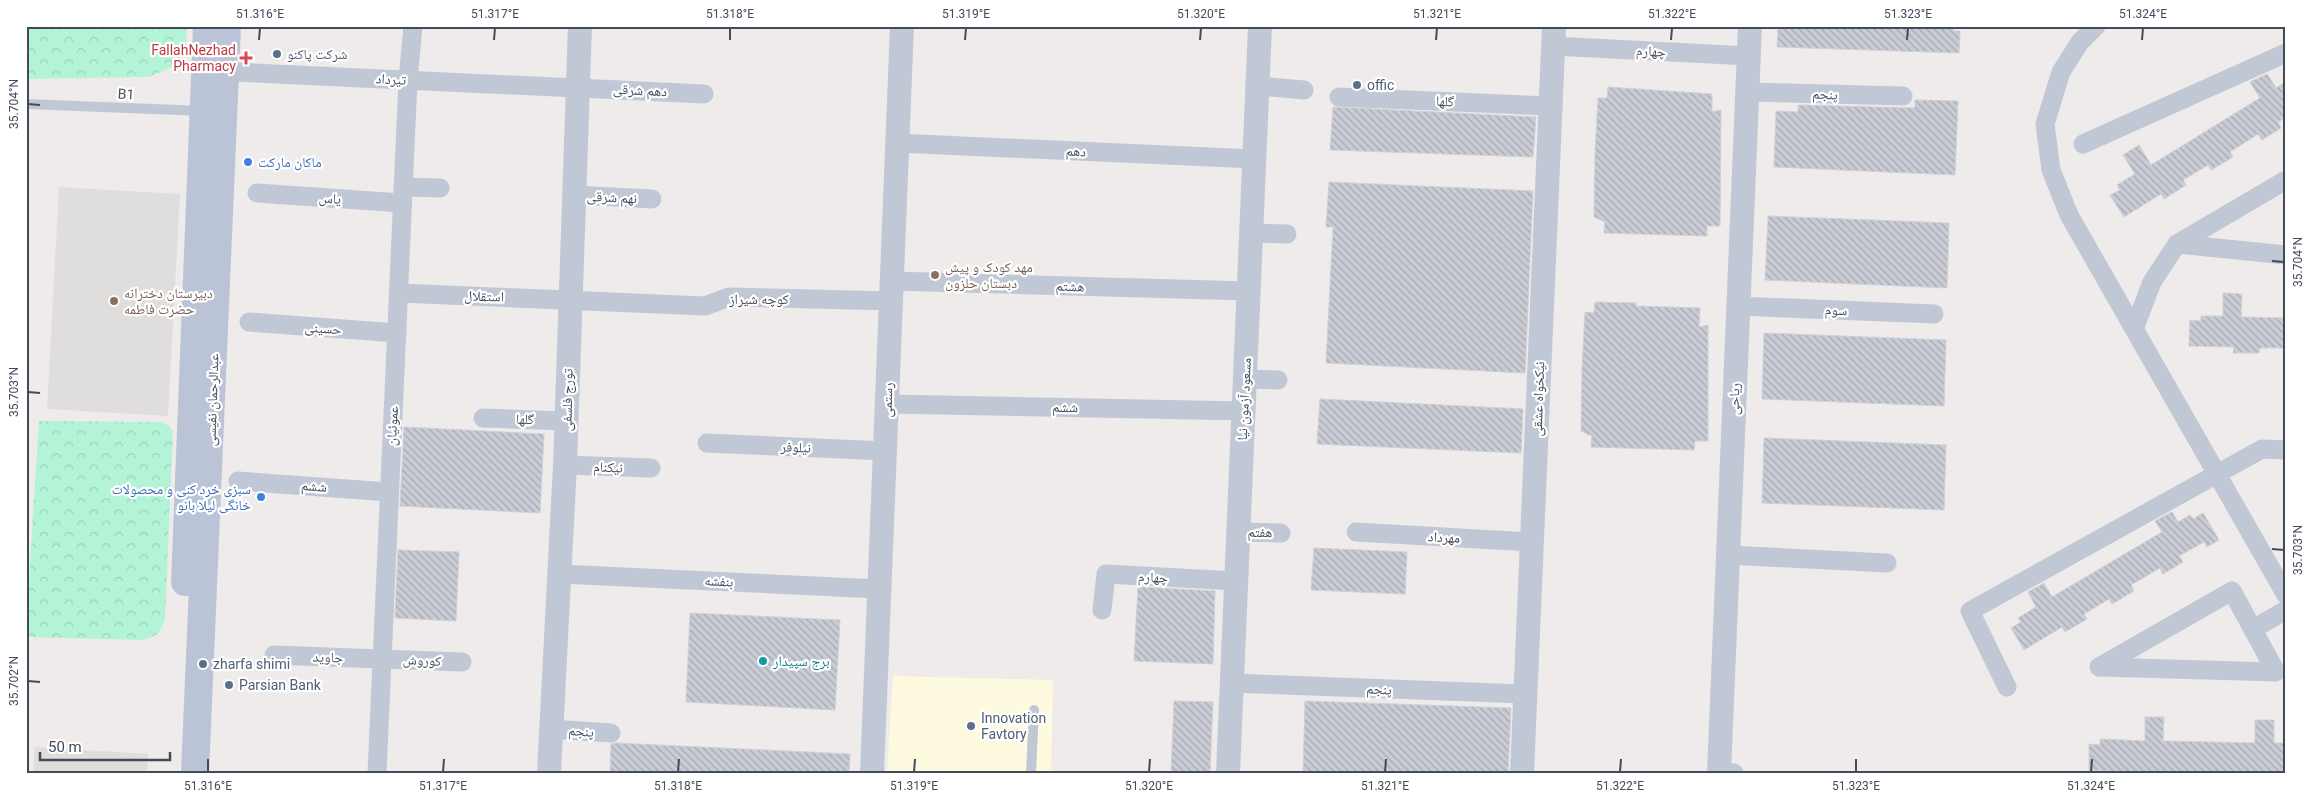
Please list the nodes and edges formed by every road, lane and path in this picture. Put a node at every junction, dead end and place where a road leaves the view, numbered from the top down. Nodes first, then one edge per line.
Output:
1 (207, 26) edge
2 (227, 26) edge
3 (414, 26) edge
4 (580, 26) edge
5 (902, 26) edge
6 (1260, 26) edge
7 (1750, 26) edge
8 (2096, 26) edge
9 (1554, 36) edge
10 (2286, 53) edge
11 (1749, 56) junction
12 (215, 71) junction
13 (408, 80) junction
14 (577, 86) junction
15 (1258, 86) junction
16 (1304, 90) dead end
17 (1747, 92) junction
18 (704, 94) dead end
19 (1339, 96) dead end
20 (1904, 96) dead end
21 (26, 104) edge
22 (1550, 106) junction
23 (214, 112) junction
24 (897, 143) junction
25 (2083, 144) dead end
26 (1254, 159) junction
27 (2286, 180) edge
28 (440, 188) dead end
29 (257, 194) dead end
30 (403, 195) junction
31 (572, 195) junction
32 (652, 199) dead end
33 (1251, 233) junction
34 (1287, 234) dead end
35 (2177, 244) junction
36 (2286, 255) edge
37 (891, 291) junction
38 (1249, 291) junction
39 (398, 293) junction
40 (569, 299) junction
41 (1738, 306) junction
42 (1934, 314) dead end
43 (249, 322) dead end
44 (2134, 329) junction
45 (397, 333) junction
46 (1245, 380) junction
47 (1278, 380) dead end
48 (887, 404) junction
49 (1244, 411) junction
50 (483, 418) dead end
51 (566, 421) junction
52 (707, 442) dead end
53 (2286, 450) edge
54 (885, 451) junction
55 (565, 465) junction
56 (651, 468) dead end
57 (2217, 475) junction
58 (238, 481) dead end
59 (389, 492) junction
60 (1238, 532) junction
61 (1356, 532) dead end
62 (1281, 533) dead end
63 (1532, 542) junction
64 (1728, 555) junction
65 (1887, 563) dead end
66 (560, 574) junction
67 (1236, 582) junction
68 (879, 589) junction
69 (2286, 595) edge
70 (1102, 610) dead end
71 (2286, 610) edge
72 (2253, 629) junction
73 (274, 655) dead end
74 (382, 658) junction
75 (462, 662) dead end
76 (1232, 683) junction
77 (2007, 687) dead end
78 (1525, 694) junction
79 (1034, 710) dead end
80 (552, 729) junction
81 (611, 732) dead end
82 (1719, 772) edge
83 (176, 773) edge
84 (195, 773) edge
85 (377, 773) edge
86 (549, 773) edge
87 (872, 773) edge
88 (1031, 773) edge
89 (1228, 773) edge
90 (1522, 773) edge
91 (1734, 773) edge

1 - 12 main road, عبدالرحمان نفیسی
2 - 12 main road, عبدالرحمان نفیسی
3 - 13 street, عموئیان
4 - 14 street, تورج فلسفی
5 - 24 street, رستمی
6 - 15 street, مسعود آزمون نیا
7 - 11 street, ریاحی
8 - 44 street
9 - 11 street, چهارم
9 - 22 street, نیکخواه عشقی
10 - 25 street
11 - 17 street, ریاحی
12 - 13 street, تیرداد
12 - 23 main road, عبدالرحمان نفیسی
13 - 14 street, تیرداد
13 - 30 street, عموئیان
14 - 18 street, دهم شرقی
14 - 31 street, تورج فلسفی
15 - 16 street
15 - 26 street, مسعود آزمون نیا
17 - 20 street, پنجم
17 - 41 street, ریاحی
19 - 22 street, گلها
21 - 23 lane, B1
22 - 63 street, نیکخواه عشقی
23 - 83 main road, عبدالرحمان نفیسی
23 - 84 main road, عبدالرحمان نفیسی
24 - 26 street, دهم
24 - 37 street, رستمی
26 - 33 street, مسعود آزمون نیا
27 - 35 street
28 - 30 street, یاس
29 - 30 street, یاس
30 - 39 street, عموئیان
31 - 32 street, نهم شرقی
31 - 40 street, تورج فلسفی
33 - 34 street
33 - 38 street, مسعود آزمون نیا
35 - 36 street
35 - 44 street
37 - 38 street, هشتم
37 - 40 street, کوچه شیراز
37 - 48 street, رستمی
38 - 46 street, مسعود آزمون نیا
39 - 40 street, استقلال
39 - 45 street, عموئیان
40 - 51 street, تورج فلسفی
41 - 42 street, سوم
41 - 64 street, ریاحی
43 - 45 street, حسینی
44 - 57 street
45 - 59 street, عموئیان
46 - 47 street
46 - 49 street, مسعود آزمون نیا
48 - 49 street, ششم
48 - 54 street, رستمی
49 - 60 street, مسعود آزمون نیا
50 - 51 street, گلها
51 - 55 street, تورج فلسفی
52 - 54 street, نیلوفر
53 - 57 street
54 - 68 street, رستمی
55 - 56 street, نیکنام
55 - 66 street, تورج فلسفی
57 - 69 street
57 - 77 street
58 - 59 street, ششم
59 - 74 street, عموئیان
60 - 62 street, هفتم
60 - 67 street, مسعود آزمون نیا
61 - 63 street, مهرداد
63 - 78 street, نیکخواه عشقی
64 - 65 street
64 - 82 street, ریاحی
66 - 68 street, بنفشه
66 - 80 street, تورج فلسفی
67 - 70 street, چهارم
67 - 76 street, مسعود آزمون نیا
68 - 87 street, رستمی
71 - 72 street
72 - 72 street
73 - 74 street, جاوید
74 - 75 street, کوروش
74 - 85 street, عموئیان
76 - 78 street, پنجم
76 - 89 street, مسعود آزمون نیا
78 - 90 street, نیکخواه عشقی
79 - 88 lane
80 - 81 street, پنجم
80 - 86 street, تورج فلسفی
82 - 91 street

